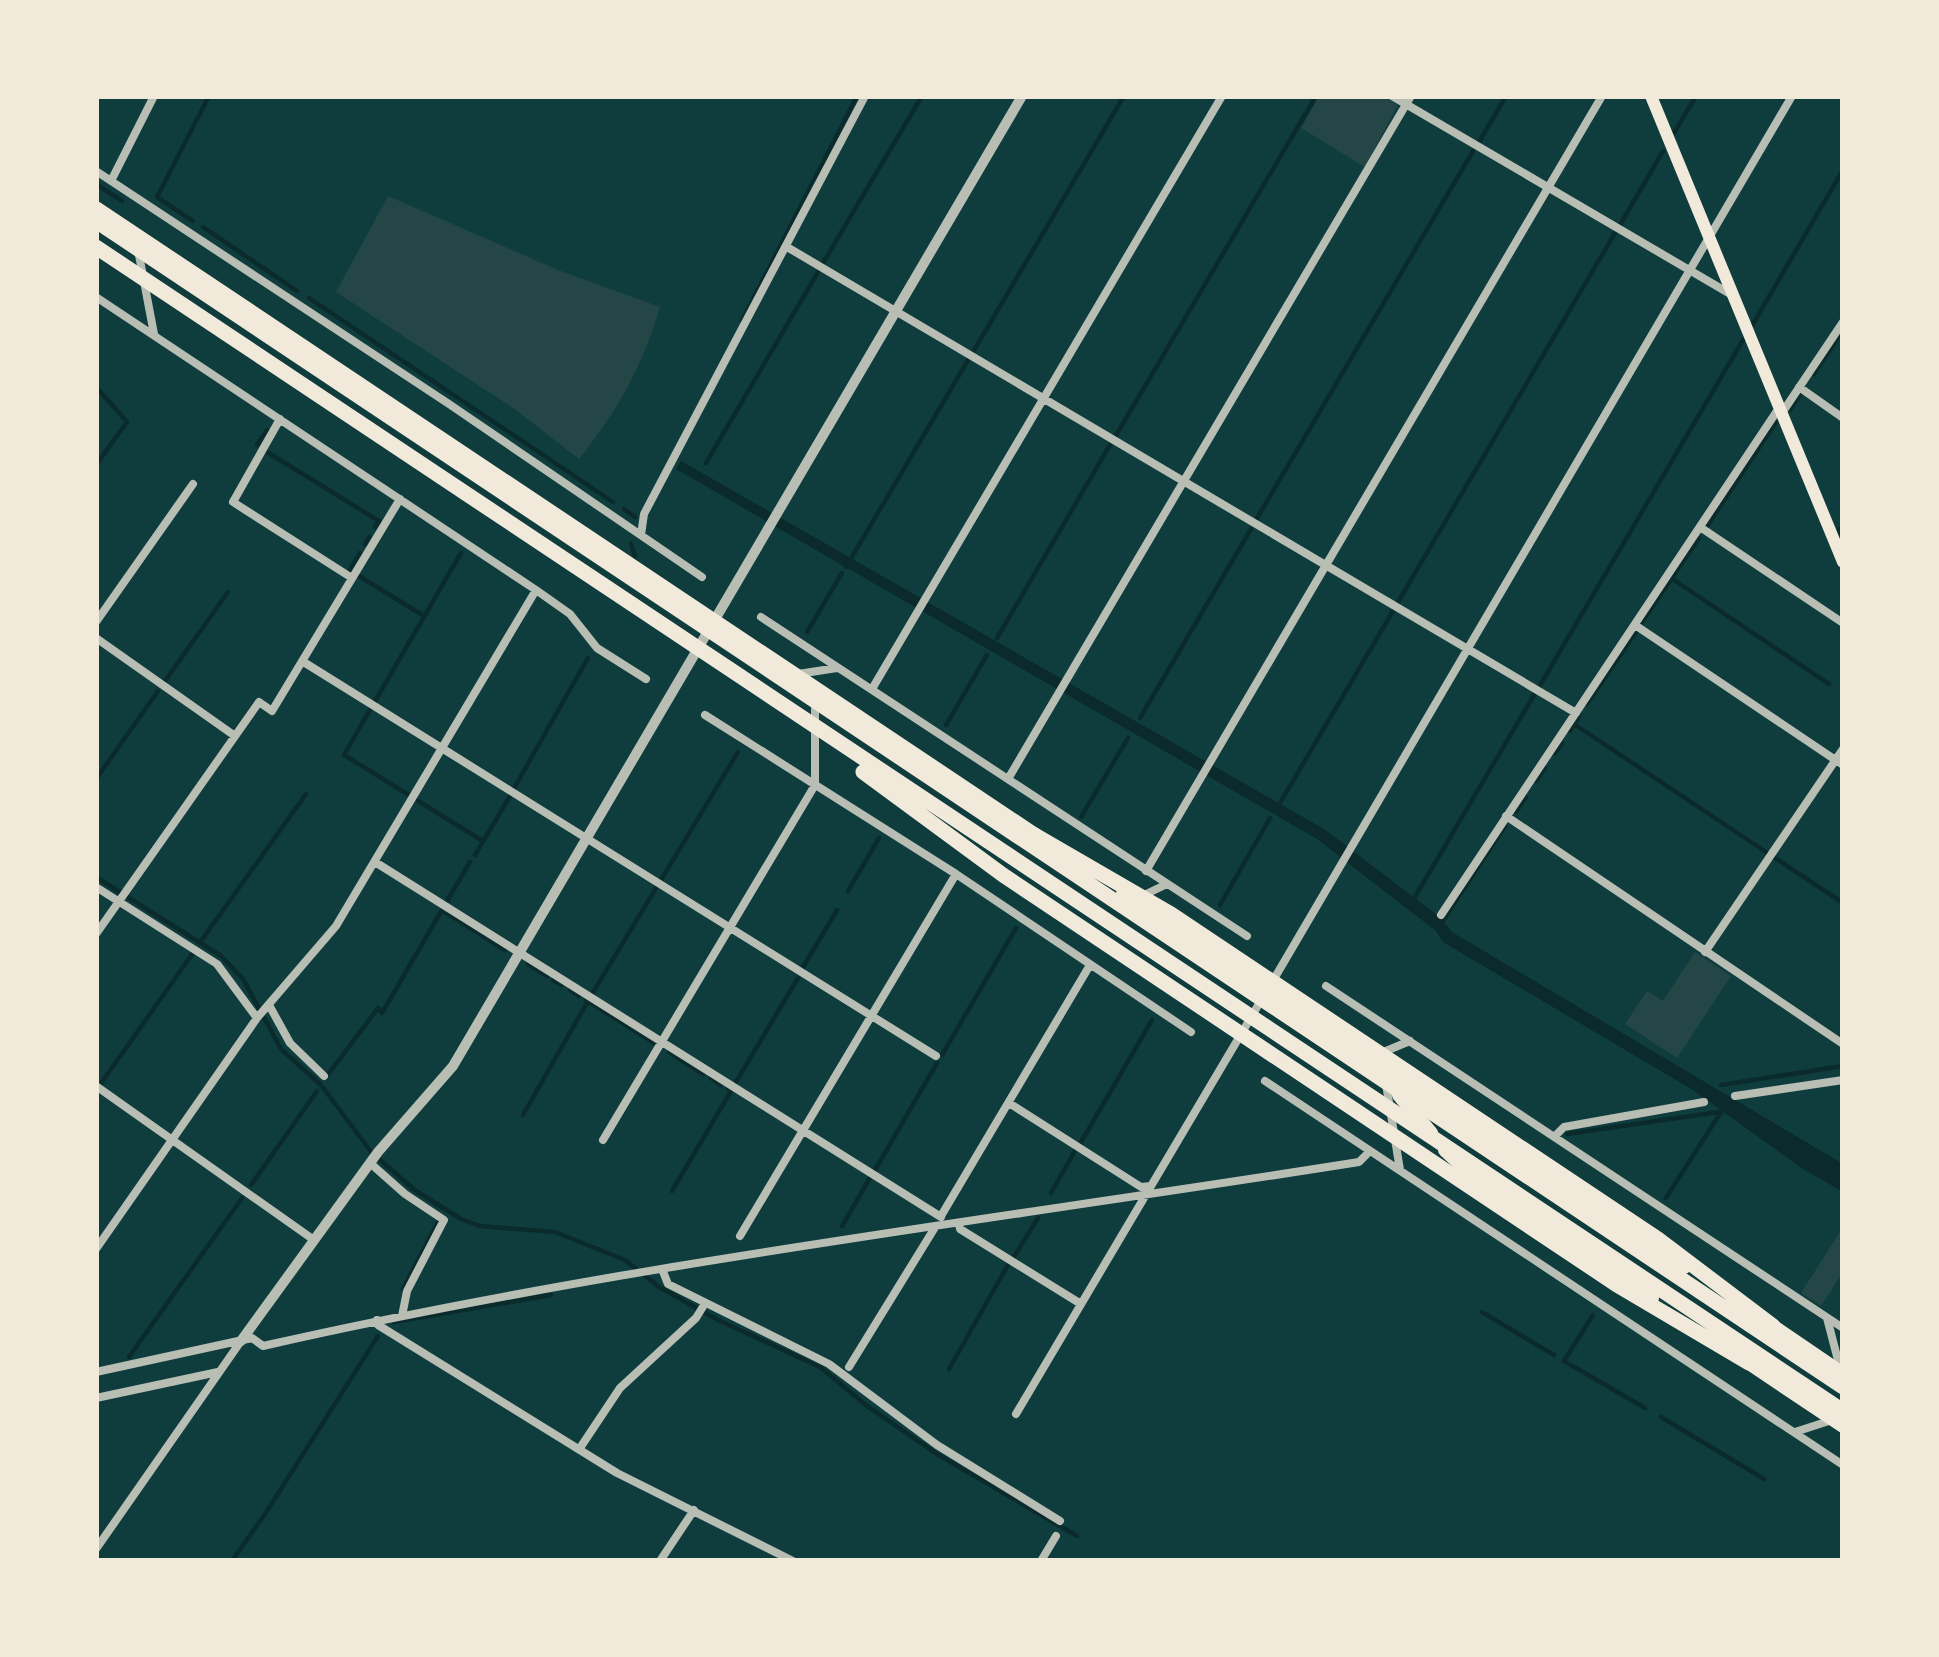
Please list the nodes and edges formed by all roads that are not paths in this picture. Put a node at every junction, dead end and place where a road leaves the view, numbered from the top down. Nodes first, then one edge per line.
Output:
1 (154, 96) edge
2 (865, 96) edge
3 (1022, 96) edge
4 (1222, 96) edge
5 (1392, 96) edge
6 (1602, 96) edge
7 (1651, 96) edge
8 (1792, 96) edge
9 (1408, 100) edge
10 (96, 171) edge
11 (111, 181) junction
12 (1548, 187) junction
13 (96, 208) edge
14 (96, 221) edge
15 (136, 235) junction
16 (1709, 238) junction
17 (96, 247) edge
18 (787, 247) junction
19 (1690, 270) junction
20 (1733, 296) junction
21 (98, 302) edge
22 (895, 312) junction
23 (1843, 322) edge
24 (154, 336) junction
25 (1799, 387) junction
26 (1043, 399) junction
27 (1781, 410) junction
28 (1843, 418) edge
29 (280, 419) junction
30 (1184, 482) junction
31 (193, 484) dead end
32 (400, 499) junction
33 (1700, 527) junction
34 (641, 535) junction
35 (1843, 562) edge
36 (1325, 566) junction
37 (702, 577) dead end
38 (352, 578) junction
39 (536, 590) junction
40 (761, 617) dead end
41 (715, 619) junction
42 (96, 622) edge
43 (1843, 623) edge
44 (1635, 625) junction
45 (96, 638) edge
46 (1466, 648) junction
47 (715, 660) junction
48 (302, 662) junction
49 (839, 668) junction
50 (797, 674) junction
51 (646, 679) dead end
52 (815, 687) junction
53 (872, 689) junction
54 (1576, 713) junction
55 (705, 715) dead end
56 (236, 736) junction
57 (1843, 749) edge
58 (443, 750) junction
59 (901, 758) junction
60 (1839, 762) edge
61 (1009, 779) junction
62 (815, 785) junction
63 (1506, 816) junction
64 (585, 838) junction
65 (375, 862) junction
66 (1146, 871) junction
67 (956, 874) junction
68 (1167, 884) junction
69 (96, 887) edge
70 (122, 897) junction
71 (1133, 900) junction
72 (1441, 915) dead end
73 (730, 928) junction
74 (96, 934) edge
75 (1247, 937) dead end
76 (1705, 952) junction
77 (517, 953) junction
78 (1090, 964) junction
79 (1326, 986) dead end
80 (1267, 991) junction
81 (263, 1011) junction
82 (871, 1016) junction
83 (1191, 1032) dead end
84 (1410, 1041) junction
85 (661, 1042) junction
86 (1843, 1044) edge
87 (1348, 1046) junction
88 (936, 1056) dead end
89 (1368, 1059) junction
90 (324, 1076) dead end
91 (1385, 1079) junction
92 (1843, 1080) edge
93 (1264, 1081) dead end
94 (96, 1086) edge
95 (1735, 1096) dead end
96 (1704, 1102) dead end
97 (1009, 1103) junction
98 (803, 1130) junction
99 (1555, 1136) junction
100 (172, 1140) junction
101 (603, 1140) dead end
102 (1370, 1151) junction
103 (374, 1158) junction
104 (1401, 1171) junction
105 (1152, 1185) junction
106 (1146, 1196) junction
107 (941, 1217) junction
108 (959, 1224) junction
109 (935, 1228) junction
110 (740, 1236) dead end
111 (314, 1240) junction
112 (96, 1249) edge
113 (662, 1269) junction
114 (1081, 1304) junction
115 (702, 1309) junction
116 (402, 1316) junction
117 (1827, 1317) junction
118 (377, 1320) junction
119 (1773, 1326) junction
120 (1843, 1328) edge
121 (241, 1340) junction
122 (1749, 1363) junction
123 (849, 1367) dead end
124 (220, 1371) junction
125 (96, 1372) edge
126 (1842, 1378) edge
127 (96, 1398) edge
128 (1016, 1414) dead end
129 (1840, 1419) edge
130 (1794, 1433) junction
131 (580, 1448) junction
132 (1843, 1465) edge
133 (694, 1510) junction
134 (1060, 1522) dead end
135 (1056, 1536) dead end
136 (96, 1549) edge
137 (660, 1561) edge
138 (793, 1561) edge
139 (1041, 1561) edge

1 - 11 street
2 - 18 street
3 - 22 street
4 - 26 street
5 - 9 street
6 - 12 street
7 - 16 main road
8 - 16 street
9 - 12 street
9 - 30 street
10 - 11 street
11 - 34 street
12 - 19 street
12 - 36 street
13 - 15 highway
14 - 59 highway
15 - 24 street
15 - 41 highway
16 - 19 street
16 - 20 main road
17 - 47 highway
18 - 22 street
18 - 34 street
19 - 20 street
19 - 46 street
20 - 27 main road
21 - 24 street
22 - 26 street
22 - 41 street
23 - 25 street
24 - 29 street
25 - 27 street
25 - 28 street
26 - 30 street
26 - 53 street
27 - 33 street
27 - 35 main road
29 - 32 street
29 - 38 street
30 - 36 street
30 - 61 street
31 - 42 street
32 - 38 street
32 - 39 street
33 - 43 street
33 - 44 street
34 - 37 street
36 - 46 street
36 - 66 street
38 - 48 street
39 - 51 street
39 - 58 street
40 - 49 street
41 - 50 highway
41 - 64 street
44 - 54 street
44 - 60 street
45 - 56 street
46 - 54 street
46 - 80 street
47 - 122 highway
47 - 129 highway
48 - 56 street
48 - 58 street
49 - 50 street
49 - 53 street
50 - 52 highway
52 - 62 street
52 - 71 highway
53 - 61 street
54 - 63 street
55 - 62 street
56 - 70 street
57 - 60 street
58 - 64 street
58 - 65 street
59 - 119 highway
59 - 126 highway
60 - 76 street
61 - 66 street
62 - 67 street
62 - 73 street
63 - 72 street
63 - 76 street
64 - 73 street
64 - 77 street
65 - 77 street
65 - 81 street
66 - 68 street
67 - 78 street
67 - 82 street
68 - 71 street
68 - 75 street
69 - 70 street
70 - 74 street
70 - 81 street
71 - 80 highway
73 - 82 street
73 - 85 street
76 - 86 street
77 - 85 street
77 - 103 street
78 - 83 street
78 - 97 street
79 - 84 street
80 - 87 highway
80 - 105 street
81 - 90 street
81 - 100 street
82 - 88 street
82 - 98 street
84 - 89 street
84 - 99 street
85 - 98 street
85 - 101 street
87 - 89 highway
87 - 91 highway
89 - 119 highway
91 - 104 street
91 - 122 highway
92 - 95 street
93 - 102 street
94 - 100 street
96 - 99 street
97 - 105 street
97 - 107 street
98 - 107 street
98 - 110 street
99 - 117 street
100 - 111 street
100 - 112 street
102 - 104 street
102 - 106 street
103 - 111 street
103 - 116 street
104 - 130 street
105 - 106 street
106 - 108 street
106 - 114 street
107 - 109 street
108 - 109 street
108 - 114 street
109 - 113 street
109 - 123 street
111 - 121 street
113 - 115 street
113 - 116 street
114 - 128 street
115 - 131 street
115 - 134 street
116 - 118 street
117 - 120 street
117 - 126 street
118 - 121 street
118 - 131 street
119 - 126 highway
121 - 124 street
121 - 125 street
122 - 129 highway
124 - 127 street
124 - 136 street
129 - 130 street
130 - 132 street
131 - 133 street
133 - 137 street
133 - 138 street
135 - 139 street

